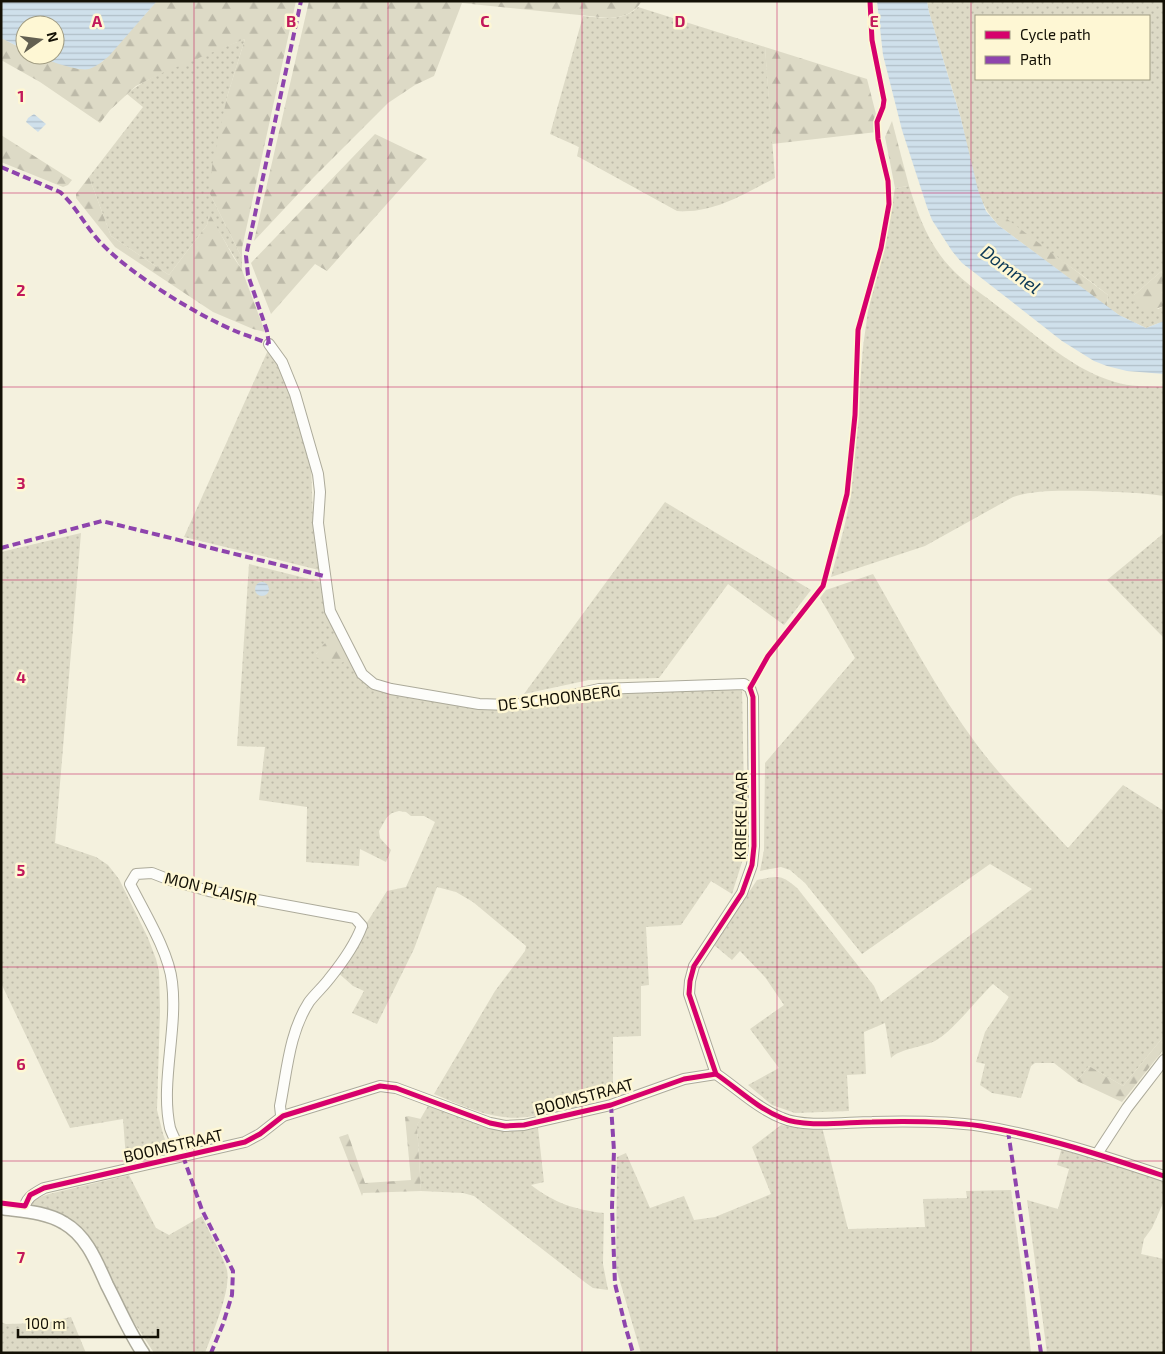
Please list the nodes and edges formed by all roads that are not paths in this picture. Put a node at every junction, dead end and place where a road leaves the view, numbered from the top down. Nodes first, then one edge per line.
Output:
1 (269, 344) dead end
2 (750, 688) joint
3 (1164, 1060) edge
4 (716, 1074) junction
5 (283, 1116) junction
6 (1097, 1154) junction
7 (183, 1156) junction
8 (1164, 1176) edge
9 (1, 1208) edge
10 (24, 1211) junction
11 (144, 1353) edge

1 - 2 street, DE SCHOONBERG
2 - 4 street, KRIEKELAAR
3 - 6 street
4 - 5 street, BOOMSTRAAT
4 - 6 street
5 - 7 street, BOOMSTRAAT
5 - 7 street, MON PLAISIR
6 - 8 street
7 - 10 street, BOOMSTRAAT
9 - 10 street
10 - 11 street

